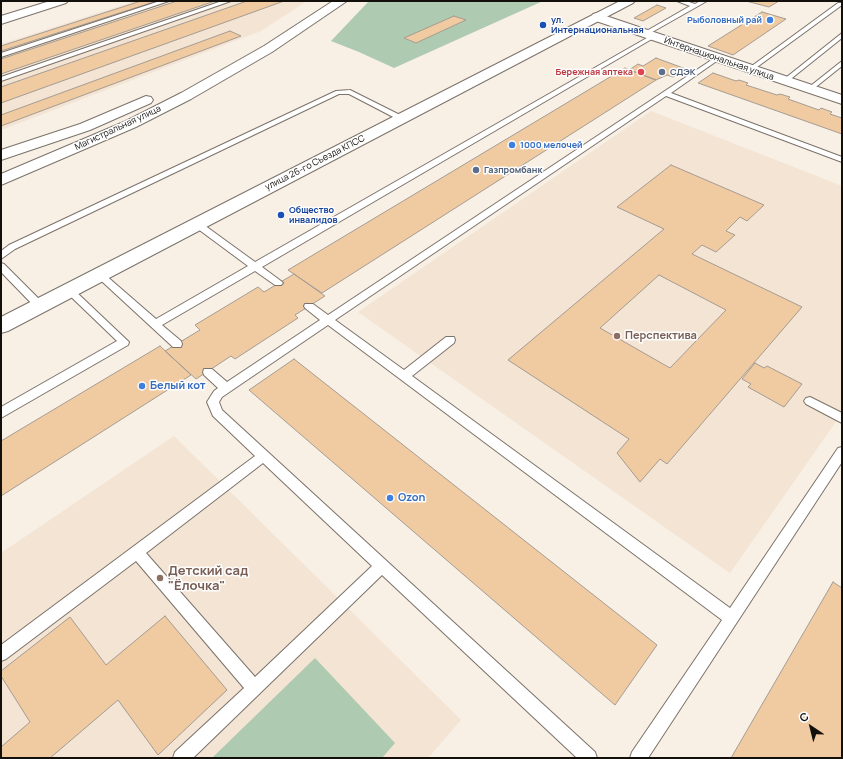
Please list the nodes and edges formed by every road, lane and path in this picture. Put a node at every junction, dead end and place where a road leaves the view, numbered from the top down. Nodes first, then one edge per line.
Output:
1 (62, 1) edge
2 (166, 1) edge
3 (228, 1) edge
4 (323, 1) edge
5 (342, 1) edge
6 (629, 1) edge
7 (680, 1) edge
8 (704, 1) edge
9 (840, 4) dead end
10 (695, 6) junction
11 (597, 17) junction
12 (1, 20) edge
13 (649, 35) junction
14 (842, 35) edge
15 (1, 55) edge
16 (718, 58) junction
17 (842, 63) edge
18 (751, 69) junction
19 (1, 79) edge
20 (785, 81) junction
21 (810, 89) junction
22 (665, 93) junction
23 (842, 100) edge
24 (402, 118) junction
25 (1, 154) edge
26 (842, 160) edge
27 (1, 180) edge
28 (198, 224) junction
29 (1, 256) edge
30 (1, 266) edge
31 (255, 266) junction
32 (100, 275) junction
33 (278, 283) dead end
34 (69, 290) junction
35 (40, 306) junction
36 (309, 306) dead end
37 (328, 320) junction
38 (155, 324) junction
39 (1, 326) edge
40 (450, 340) dead end
41 (177, 344) dead end
42 (208, 372) dead end
43 (404, 376) junction
44 (226, 388) junction
45 (810, 401) dead end
46 (1, 413) edge
47 (842, 418) edge
48 (842, 452) edge
49 (264, 456) junction
50 (137, 552) junction
51 (382, 566) junction
52 (731, 618) junction
53 (1, 654) edge
54 (254, 688) junction
55 (181, 758) edge
56 (589, 758) edge
57 (638, 758) edge

1 - 12 main road
2 - 15 lane
3 - 19 lane
4 - 25 main road, Магистральная улица
5 - 27 main road, Магистральная улица
6 - 11 main road, улица 26-го Съезда КПСС
7 - 10 lane
8 - 10 lane
9 - 18 lane
10 - 13 lane
11 - 13 main road, Интернациональная улица
11 - 24 main road, улица 26-го Съезда КПСС
13 - 16 main road, Интернациональная улица
13 - 31 lane
14 - 20 lane
16 - 18 main road, Интернациональная улица
16 - 22 lane
17 - 21 lane
18 - 20 main road, Интернациональная улица
20 - 21 main road, Интернациональная улица
21 - 23 main road, Интернациональная улица
22 - 26 lane
22 - 37 lane
24 - 28 main road, улица 26-го Съезда КПСС
24 - 29 lane
28 - 31 lane
28 - 32 main road, улица 26-го Съезда КПСС
30 - 35 lane
31 - 33 lane
31 - 38 lane
32 - 34 main road, улица 26-го Съезда КПСС
32 - 38 lane
34 - 35 main road, улица 26-го Съезда КПСС
34 - 46 lane
35 - 39 main road, улица 26-го Съезда КПСС
36 - 37 lane
37 - 43 lane
37 - 44 lane
38 - 41 lane
40 - 43 lane
42 - 44 lane
43 - 52 lane
44 - 49 lane
45 - 47 lane
48 - 52 lane
49 - 50 lane
49 - 51 lane
50 - 53 lane
50 - 54 lane
51 - 54 lane
51 - 56 lane
52 - 57 lane
54 - 55 lane

